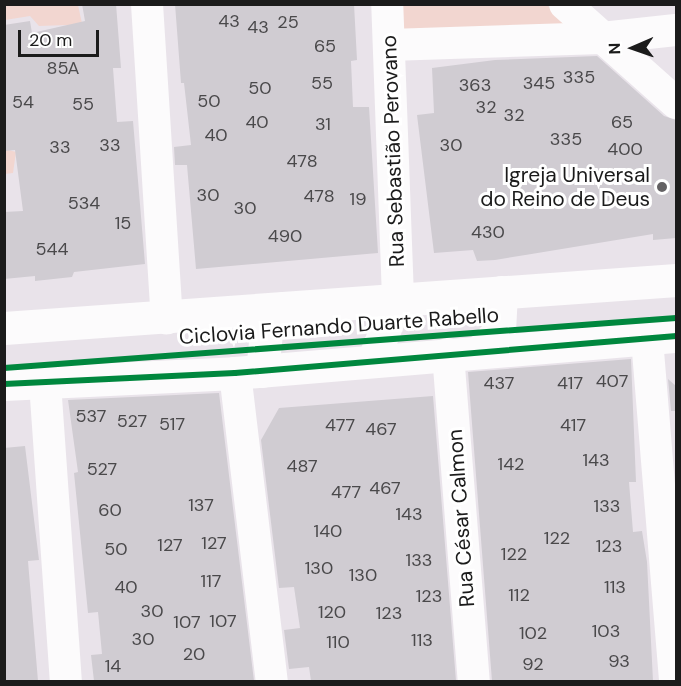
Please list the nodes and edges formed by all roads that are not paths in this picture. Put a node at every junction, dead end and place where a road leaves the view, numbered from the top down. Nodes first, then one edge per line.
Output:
1 (147, 4) edge
2 (387, 4) edge
3 (565, 4) edge
4 (676, 30) edge
5 (602, 38) junction
6 (390, 45) junction
7 (676, 103) edge
8 (676, 280) edge
9 (501, 292) junction
10 (399, 298) junction
11 (284, 308) junction
12 (167, 318) junction
13 (4, 327) edge
14 (662, 338) edge
15 (464, 353) junction
16 (374, 359) junction
17 (249, 372) junction
18 (45, 383) junction
19 (4, 384) edge
20 (66, 681) edge
21 (272, 681) edge
22 (474, 681) edge
23 (675, 681) edge

1 - 12 street
2 - 6 street, Rua Sebastião Perovano
3 - 5 street
4 - 5 street
5 - 6 street
5 - 7 street
6 - 10 street, Rua Sebastião Perovano
8 - 9 street
9 - 10 street
9 - 15 street
10 - 11 street
10 - 16 street
11 - 12 street
11 - 17 street
12 - 13 street
14 - 15 street
14 - 23 street
15 - 16 street
15 - 22 street, Rua César Calmon
16 - 17 street
17 - 18 street
17 - 21 street
18 - 19 street
18 - 20 street

